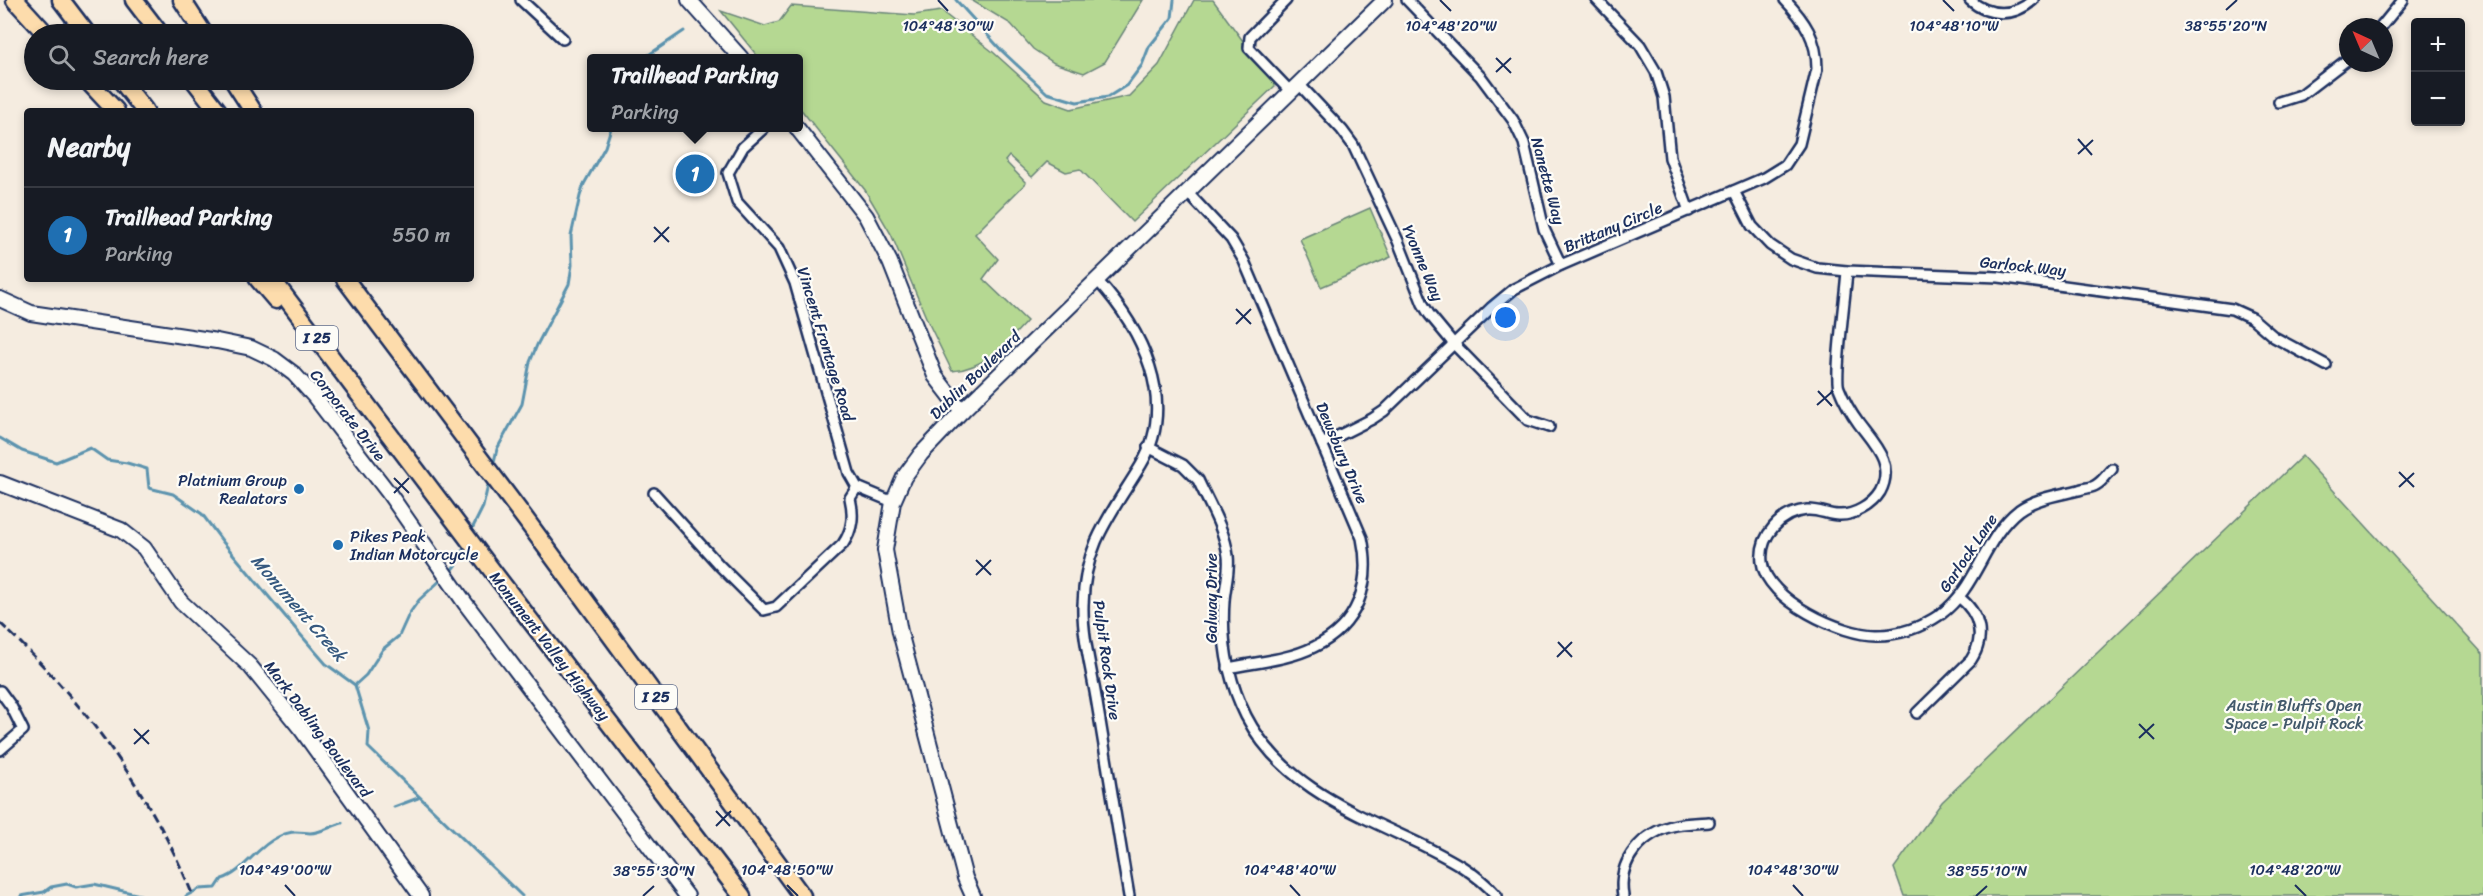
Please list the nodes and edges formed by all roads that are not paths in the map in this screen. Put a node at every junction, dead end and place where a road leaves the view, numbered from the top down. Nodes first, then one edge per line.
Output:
1 (15, 0) edge
2 (61, 0) edge
3 (134, 0) edge
4 (521, 0) edge
5 (689, 0) edge
6 (1286, 0) edge
7 (1385, 0) edge
8 (1407, 0) edge
9 (1597, 0) edge
10 (1785, 0) edge
11 (1970, 0) edge
12 (2033, 0) edge
13 (2403, 0) edge
14 (182, 1) edge
15 (2388, 18) edge
16 (37, 24) edge
17 (79, 24) edge
18 (152, 24) edge
19 (197, 24) edge
20 (563, 39) dead end
21 (737, 54) edge
22 (2339, 66) edge
23 (1295, 88) junction
24 (96, 90) edge
25 (129, 90) edge
26 (202, 90) edge
27 (239, 90) edge
28 (2279, 102) dead end
29 (113, 108) edge
30 (143, 108) edge
31 (216, 108) edge
32 (251, 108) edge
33 (759, 132) edge
34 (800, 132) edge
35 (1734, 191) junction
36 (1188, 193) junction
37 (1689, 211) junction
38 (1561, 265) junction
39 (1847, 272) junction
40 (1097, 280) junction
41 (261, 282) edge
42 (274, 282) edge
43 (347, 282) edge
44 (361, 282) edge
45 (0, 299) edge
46 (1453, 344) junction
47 (402, 354) junction
48 (2326, 365) dead end
49 (362, 397) junction
50 (962, 411) junction
51 (1549, 427) dead end
52 (1322, 444) junction
53 (1148, 447) junction
54 (2112, 469) dead end
55 (0, 483) edge
56 (857, 487) junction
57 (654, 493) dead end
58 (893, 502) junction
59 (1959, 597) junction
60 (1228, 668) junction
61 (0, 691) edge
62 (1917, 713) dead end
63 (0, 750) edge
64 (1708, 822) dead end
65 (421, 896) edge
66 (687, 896) edge
67 (742, 896) edge
68 (802, 896) edge
69 (973, 896) edge
70 (1129, 896) edge
71 (1497, 896) edge
72 (1623, 896) edge

1 - 16 highway
2 - 17 highway
3 - 18 highway
4 - 20 street
5 - 21 street
6 - 23 street, Yvonne Way
7 - 23 street, Dublin Boulevard
8 - 38 street, Nanette Way
9 - 37 street
10 - 35 street, Brittany Circle
11 - 12 street
13 - 15 street
14 - 19 highway
22 - 28 street
23 - 36 street, Dublin Boulevard
23 - 46 street, Yvonne Way
24 - 29 highway
25 - 30 highway
26 - 31 highway
27 - 32 highway
33 - 56 street, Vincent Frontage Road
34 - 50 street
35 - 37 street, Brittany Circle
35 - 39 street, Garlock Way
36 - 40 street, Dublin Boulevard
36 - 52 street, Dewsbury Drive
37 - 38 street, Brittany Circle
38 - 46 street, Brittany Circle
39 - 48 street, Garlock Way
39 - 59 street, Garlock Lane
40 - 50 street, Dublin Boulevard
40 - 53 street, Pulpit Rock Drive
41 - 49 highway
42 - 49 highway, Monument Valley Highway / I 25
43 - 47 highway, I 25
44 - 47 highway
45 - 66 street, Corporate Drive
46 - 51 street, Yvonne Way
46 - 52 street, Brittany Circle
47 - 68 highway, I 25
49 - 67 highway, Monument Valley Highway / I 25
50 - 58 street, Dublin Boulevard
52 - 60 street, Dewsbury Drive
53 - 60 street, Galway Drive
53 - 70 street, Pulpit Rock Drive
54 - 59 street, Garlock Lane
55 - 65 street, Mark Dabling Boulevard
56 - 57 street
56 - 58 street
58 - 69 street, Dublin Boulevard
59 - 62 street
60 - 71 street, Galway Drive
61 - 63 street
64 - 72 street

